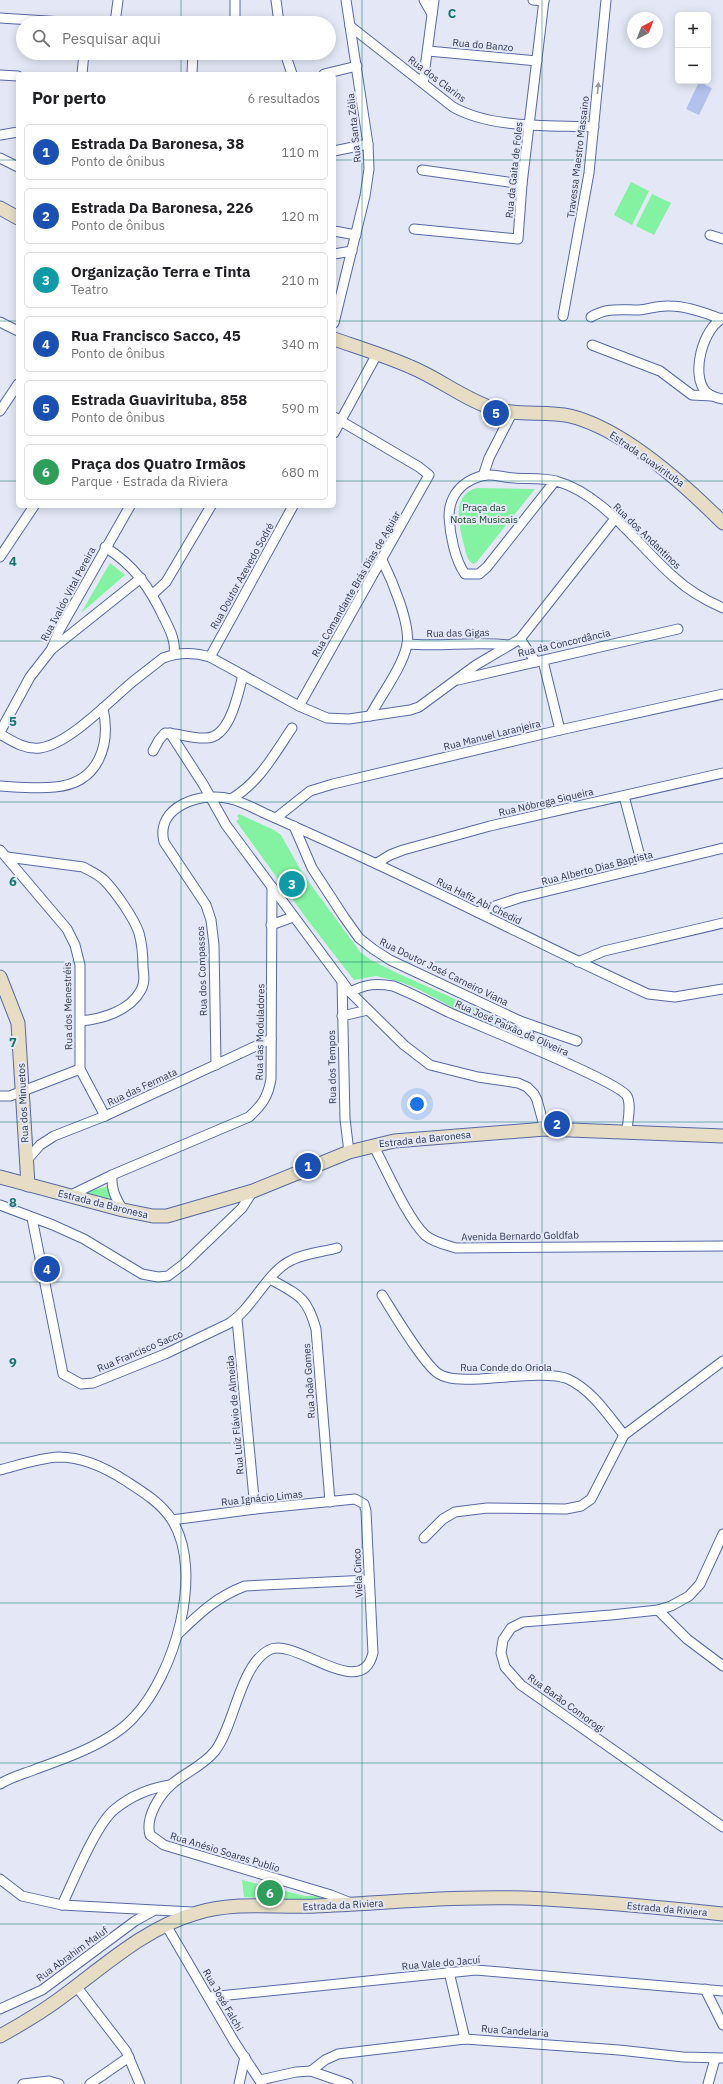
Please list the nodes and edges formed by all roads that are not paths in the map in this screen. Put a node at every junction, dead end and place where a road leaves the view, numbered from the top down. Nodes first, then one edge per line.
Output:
1 (118, 0) edge
2 (235, 0) edge
3 (276, 0) edge
4 (346, 0) edge
5 (424, 0) edge
6 (434, 0) edge
7 (533, 0) edge
8 (544, 0) edge
9 (606, 0) edge
10 (432, 14) junction
11 (116, 16) edge
12 (235, 16) edge
13 (278, 16) edge
14 (0, 18) edge
15 (16, 19) edge
16 (350, 26) junction
17 (428, 51) junction
18 (83, 60) edge
19 (193, 60) edge
20 (287, 60) edge
21 (536, 61) junction
22 (357, 66) junction
23 (82, 72) edge
24 (192, 72) edge
25 (291, 72) edge
26 (332, 72) edge
27 (0, 74) edge
28 (16, 76) edge
29 (423, 83) junction
30 (529, 125) junction
31 (594, 127) junction
32 (16, 132) edge
33 (0, 135) edge
34 (368, 144) junction
35 (336, 151) edge
36 (0, 158) edge
37 (16, 166) edge
38 (422, 170) dead end
39 (522, 184) junction
40 (0, 208) edge
41 (16, 217) edge
42 (414, 229) dead end
43 (336, 231) edge
44 (356, 235) junction
45 (710, 236) dead end
46 (723, 239) edge
47 (352, 250) junction
48 (336, 254) edge
49 (336, 315) edge
50 (563, 316) dead end
51 (591, 317) dead end
52 (722, 318) edge
53 (0, 322) edge
54 (16, 330) edge
55 (336, 340) edge
56 (592, 345) dead end
57 (377, 354) junction
58 (16, 387) edge
59 (712, 396) junction
60 (723, 399) edge
61 (0, 411) edge
62 (512, 413) junction
63 (338, 418) edge
64 (484, 473) junction
65 (555, 481) junction
66 (33, 508) edge
67 (129, 508) edge
68 (210, 508) edge
69 (292, 508) edge
70 (614, 520) junction
71 (723, 523) edge
72 (106, 547) junction
73 (0, 557) edge
74 (382, 560) junction
75 (141, 578) junction
76 (153, 594) junction
77 (723, 608) edge
78 (678, 629) dead end
79 (520, 638) junction
80 (407, 644) junction
81 (509, 645) junction
82 (51, 650) junction
83 (174, 654) junction
84 (210, 657) junction
85 (540, 661) junction
86 (243, 675) junction
87 (455, 681) junction
88 (723, 694) edge
89 (299, 706) junction
90 (103, 708) junction
91 (370, 716) junction
92 (292, 728) dead end
93 (560, 730) junction
94 (0, 733) edge
95 (170, 733) junction
96 (153, 751) dead end
97 (723, 773) edge
98 (0, 786) edge
99 (624, 796) junction
100 (210, 797) junction
101 (231, 799) junction
102 (276, 818) junction
103 (294, 826) junction
104 (723, 848) edge
105 (0, 850) edge
106 (7, 857) junction
107 (376, 863) junction
108 (643, 868) junction
109 (272, 887) junction
110 (477, 912) junction
111 (294, 917) junction
112 (723, 923) edge
113 (271, 925) junction
114 (578, 962) junction
115 (0, 977) edge
116 (342, 981) junction
117 (723, 989) edge
118 (350, 992) junction
119 (368, 1010) junction
120 (342, 1016) junction
121 (520, 1020) junction
122 (81, 1021) junction
123 (271, 1039) junction
124 (577, 1040) dead end
125 (533, 1047) junction
126 (216, 1065) junction
127 (80, 1069) junction
128 (21, 1092) junction
129 (0, 1096) edge
130 (105, 1116) junction
131 (546, 1129) junction
132 (627, 1133) junction
133 (723, 1136) edge
134 (373, 1145) junction
135 (349, 1152) junction
136 (27, 1160) junction
137 (112, 1175) junction
138 (0, 1177) edge
139 (28, 1185) junction
140 (253, 1191) junction
141 (69, 1196) junction
142 (0, 1205) edge
143 (122, 1210) junction
144 (32, 1218) junction
145 (723, 1246) edge
146 (337, 1248) dead end
147 (270, 1279) junction
148 (382, 1295) dead end
149 (237, 1319) junction
150 (723, 1361) edge
151 (624, 1435) junction
152 (0, 1470) edge
153 (354, 1500) joint
154 (330, 1502) junction
155 (255, 1509) junction
156 (172, 1520) junction
157 (723, 1534) edge
158 (424, 1538) dead end
159 (369, 1580) junction
160 (658, 1610) junction
161 (178, 1634) junction
162 (373, 1652) joint
163 (723, 1666) edge
164 (0, 1784) edge
165 (170, 1785) junction
166 (723, 1828) edge
167 (0, 1879) edge
168 (353, 1904) junction
169 (62, 1905) junction
170 (154, 1911) junction
171 (197, 1912) junction
172 (723, 1914) edge
173 (166, 1925) junction
174 (449, 1972) junction
175 (76, 1986) junction
176 (705, 1989) junction
177 (723, 1991) edge
178 (209, 1997) junction
179 (0, 2009) edge
180 (723, 2025) edge
181 (0, 2036) edge
182 (466, 2039) junction
183 (129, 2057) junction
184 (245, 2057) junction
185 (719, 2058) edge
186 (311, 2071) junction
187 (261, 2082) edge
188 (23, 2084) edge
189 (59, 2084) edge
190 (90, 2084) edge
191 (140, 2084) edge
192 (238, 2084) edge
193 (348, 2084) edge
194 (708, 2084) edge

1 - 11 street
2 - 12 street
3 - 13 street
4 - 16 street, Rua Santa Zélia
5 - 10 street
6 - 10 street
7 - 8 street
8 - 21 street, Rua da Gaita de Foles
31 -> 9 street, Travessa Maestro Massaino
10 - 17 street
14 - 15 street
16 - 22 street, Rua Santa Zélia
16 - 29 street, Rua dos Clarins
17 - 21 street, Rua do Banzo
17 - 29 street
18 - 23 street
19 - 24 street
20 - 25 street
21 - 30 street, Rua da Gaita de Foles
22 - 26 street
22 - 34 street, Rua Santa Zélia
27 - 28 street
29 - 30 street, Rua dos Clarins
30 - 31 street, Rua dos Clarins
30 - 39 street, Rua da Gaita de Foles
31 - 50 street, Travessa Maestro Massaino
32 - 33 street
34 - 35 street
34 - 44 street, Rua Santa Zélia
36 - 37 street
38 - 39 street
39 - 42 street, Rua da Gaita de Foles
40 - 41 street
43 - 44 street
44 - 47 street, Rua Santa Zélia
45 - 46 street
47 - 48 street
47 - 49 street, Rua Santa Zélia
51 - 52 street
52 - 59 street
53 - 54 street
55 - 57 street, Estrada Guavirituba
56 - 59 street
57 - 62 street, Estrada Guavirituba
57 - 63 street
58 - 61 street
59 - 60 street
62 - 64 street
62 - 71 street, Estrada Guavirituba
63 - 74 street, Rua Comandante Brás Dias de Aguiar
64 - 65 street
64 - 65 street
65 - 70 street, Rua dos Andantinos
66 - 73 street
67 - 72 street, Rua Ivaldo Vital Pereira
68 - 76 street
69 - 84 street, Rua Doutor Azevedo Sodré
70 - 77 street, Rua dos Andantinos
70 - 79 street
72 - 75 street
72 - 82 street, Rua Ivaldo Vital Pereira
74 - 80 street
74 - 89 street, Rua Comandante Brás Dias de Aguiar
75 - 76 street
75 - 82 street
76 - 83 street
78 - 85 street, Rua da Concordância
79 - 81 street
79 - 85 street
80 - 81 street, Rua das Gigas
80 - 91 street
81 - 87 street
82 - 94 street, Rua Ivaldo Vital Pereira
83 - 84 street
83 - 90 street
84 - 86 street
85 - 87 street, Rua da Concordância
85 - 93 street
86 - 89 street
86 - 95 street
87 - 91 street
88 - 93 street, Rua Manuel Laranjeira
89 - 91 street
90 - 94 street
90 - 98 street
92 - 101 street
93 - 102 street, Rua Manuel Laranjeira
95 - 96 street
95 - 100 street
97 - 99 street, Rua Nóbrega Siqueira
99 - 107 street, Rua Nóbrega Siqueira
99 - 108 street
100 - 101 street, Rua dos Compassos
100 - 109 street
100 - 126 street, Rua dos Compassos
101 - 102 street, Rua Hafiz Abi Chedid
102 - 103 street, Rua Hafiz Abi Chedid
103 - 107 street, Rua Hafiz Abi Chedid
103 - 121 street, Rua Doutor José Carneiro Viana
104 - 108 street, Rua Alberto Dias Baptista
105 - 106 street, Rua dos Menestréis
106 - 122 street, Rua dos Menestréis
106 - 122 street
107 - 110 street, Rua Hafiz Abi Chedid
108 - 110 street, Rua Alberto Dias Baptista
109 - 111 street
109 - 113 street, Rua das Moduladores
110 - 114 street, Rua Hafiz Abi Chedid
111 - 113 street
111 - 116 street
112 - 114 street
113 - 123 street, Rua das Moduladores
114 - 117 street, Rua Hafiz Abi Chedid
115 - 128 street, Rua dos Minuetos
116 - 118 street
116 - 120 street, Rua dos Tempos
118 - 119 street
118 - 125 street, Rua José Paixão de Oliveira
119 - 120 street
119 - 131 street
120 - 135 street, Rua dos Tempos
121 - 124 street, Rua Doutor José Carneiro Viana
121 - 125 street
122 - 127 street, Rua dos Menestréis
123 - 126 street, Rua das Fermata
123 - 137 street, Rua das Moduladores
125 - 132 street, Rua José Paixão de Oliveira
126 - 130 street, Rua das Fermata
127 - 128 street
127 - 130 street, Rua dos Menestréis
128 - 129 street
128 - 136 street, Rua dos Minuetos
130 - 136 street, Rua das Fermata
131 - 132 street, Estrada da Baronesa
131 - 134 street, Estrada da Baronesa
132 - 133 street, Estrada da Baronesa
134 - 135 street, Estrada da Baronesa
134 - 145 street, Avenida Bernardo Goldfab
135 - 140 street, Estrada da Baronesa
136 - 139 street, Rua dos Minuetos
137 - 141 street, Rua das Moduladores
137 - 143 street
138 - 139 street, Estrada da Baronesa
139 - 141 street, Estrada da Baronesa
140 - 143 street, Estrada da Baronesa
140 - 144 street
141 - 143 street, Estrada da Baronesa
142 - 144 street
144 - 149 street, Rua Francisco Sacco
146 - 147 street, Rua Francisco Sacco
147 - 149 street, Rua Francisco Sacco
147 - 154 street, Rua João Gomes
148 - 151 street, Rua Conde do Oriola
149 - 155 street, Rua Luíz Flávio de Almeida
150 - 151 street
151 - 158 street
152 - 156 street
153 - 154 street, Rua Ignácio Limas
153 - 159 street, Viela Cinco
154 - 155 street, Rua Ignácio Limas
155 - 156 street, Rua Ignácio Limas
156 - 161 street
157 - 160 street, Rua Barão Comorogi
159 - 161 street
159 - 162 street, Viela Cinco
160 - 163 street
160 - 166 street, Rua Barão Comorogi
161 - 164 street
162 - 165 street, Rua Anésio Soares Publio
165 - 168 street, Rua Anésio Soares Publio
165 - 169 street
167 - 169 street
168 - 171 street, Estrada da Riviera
168 - 172 street, Estrada da Riviera
169 - 170 street
170 - 171 street
170 - 179 street, Rua Abrahim Maluf
171 - 173 street, Estrada da Riviera
173 - 175 street, Estrada da Riviera
173 - 178 street, Rua José Falchi
174 - 176 street, Rua Vale do Jacuí
174 - 178 street, Rua Vale do Jacuí
174 - 182 street
175 - 181 street, Estrada da Riviera
175 - 183 street
176 - 177 street, Rua Vale do Jacuí
176 - 180 street
178 - 184 street, Rua José Falchi
182 - 185 street, Rua Candelaria
182 - 186 street, Rua Candelaria
183 - 190 street
183 - 191 street
184 - 187 street, Rua José Falchi
184 - 192 street
185 - 194 street
186 - 187 street
186 - 193 street
188 - 189 street

